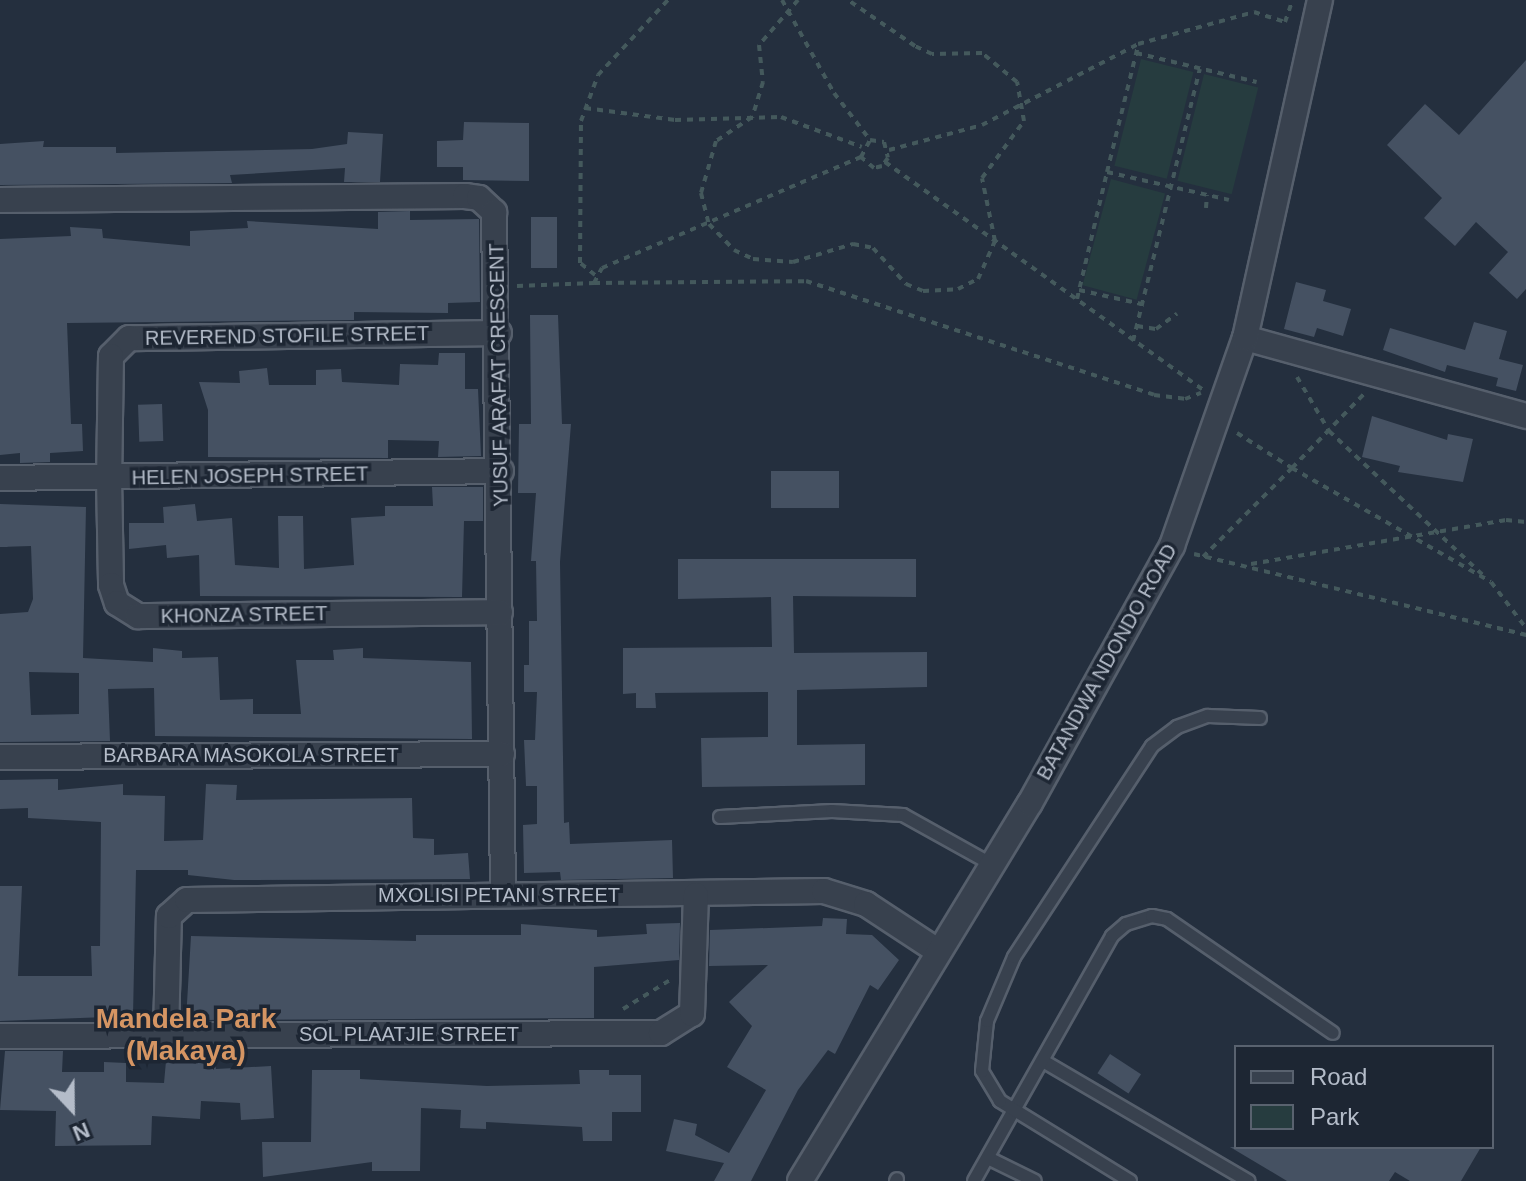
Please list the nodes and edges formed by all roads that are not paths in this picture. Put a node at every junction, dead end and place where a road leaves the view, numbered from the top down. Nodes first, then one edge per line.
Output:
1 (1307, 2) edge
2 (0, 200) edge
3 (499, 333) junction
4 (1245, 338) junction
5 (1526, 416) edge
6 (501, 471) junction
7 (0, 478) edge
8 (109, 478) junction
9 (500, 612) junction
10 (1260, 718) dead end
11 (502, 754) junction
12 (0, 757) edge
13 (720, 817) dead end
14 (991, 864) junction
15 (503, 894) junction
16 (696, 895) junction
17 (939, 952) junction
18 (1333, 1033) dead end
19 (166, 1035) junction
20 (0, 1036) edge
21 (1043, 1061) junction
22 (1014, 1112) junction
23 (988, 1158) junction
24 (800, 1181) edge
25 (974, 1181) edge
26 (1035, 1181) edge
27 (1130, 1181) edge
28 (1248, 1181) edge

1 - 4 street, BATANDWA NDONDO ROAD
2 - 3 street, YUSUF ARAFAT CRESCENT
3 - 6 street, YUSUF ARAFAT CRESCENT
3 - 8 street, REVEREND STOFILE STREET
4 - 5 street
4 - 14 street, BATANDWA NDONDO ROAD
6 - 8 street, HELEN JOSEPH STREET
6 - 9 street, YUSUF ARAFAT CRESCENT
7 - 8 street, HELEN JOSEPH STREET
8 - 9 street, KHONZA STREET
9 - 11 street, YUSUF ARAFAT CRESCENT
10 - 22 lane
11 - 12 street, BARBARA MASOKOLA STREET
11 - 15 street, YUSUF ARAFAT CRESCENT
13 - 14 lane
14 - 17 street, BATANDWA NDONDO ROAD
15 - 16 street, MXOLISI PETANI STREET
15 - 19 street, MXOLISI PETANI STREET
16 - 17 street, MXOLISI PETANI STREET
16 - 19 street, SOL PLAATJIE STREET
17 - 24 street, BATANDWA NDONDO ROAD
18 - 21 lane
19 - 20 street, SOL PLAATJIE STREET
21 - 22 lane
21 - 28 lane
22 - 23 lane
22 - 27 lane
23 - 25 lane
23 - 26 lane

